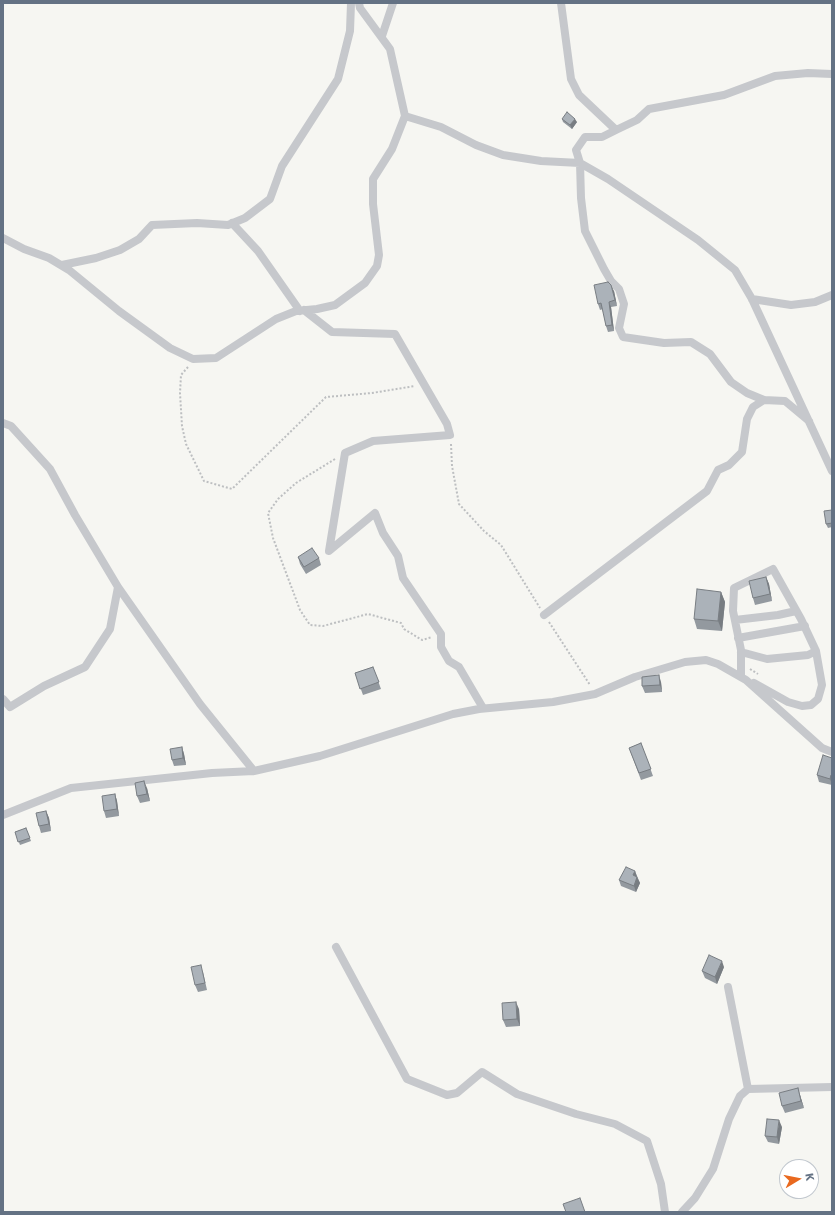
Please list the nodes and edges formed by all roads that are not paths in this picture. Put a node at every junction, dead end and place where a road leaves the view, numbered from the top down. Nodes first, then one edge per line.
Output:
1 (351, 3) edge
2 (359, 3) edge
3 (393, 3) edge
4 (561, 3) edge
5 (382, 36) junction
6 (832, 74) edge
7 (405, 116) junction
8 (616, 130) junction
9 (580, 163) junction
10 (232, 223) junction
11 (3, 238) edge
12 (62, 265) junction
13 (832, 295) edge
14 (752, 300) junction
15 (302, 310) junction
16 (764, 400) junction
17 (809, 421) junction
18 (3, 423) edge
19 (832, 471) edge
20 (118, 587) junction
21 (796, 611) junction
22 (544, 615) road end
23 (735, 620) junction
24 (805, 626) junction
25 (738, 638) junction
26 (741, 652) junction
27 (816, 652) junction
28 (744, 678) junction
29 (3, 698) edge
30 (484, 708) junction
31 (832, 752) edge
32 (254, 771) junction
33 (3, 815) edge
34 (336, 947) dead end
35 (728, 987) dead end
36 (832, 1087) edge
37 (748, 1089) junction
38 (665, 1212) edge
39 (682, 1212) edge

1 - 10 street
2 - 5 street
3 - 5 street
4 - 8 street
5 - 7 street
6 - 8 street
7 - 9 street
7 - 15 street
8 - 9 street
9 - 14 street
9 - 16 street
10 - 12 street
10 - 15 street
11 - 12 street
12 - 15 street
13 - 14 street
14 - 17 street
15 - 30 street
16 - 17 street
16 - 22 street
17 - 19 street
18 - 20 street
20 - 29 street
20 - 32 street
21 - 23 street
21 - 23 street
21 - 24 street
23 - 25 street
24 - 25 street
24 - 27 street
25 - 26 street
26 - 27 street
26 - 28 street
27 - 28 street
28 - 30 street
28 - 31 street
30 - 32 street
32 - 33 street
34 - 38 street
35 - 37 street
36 - 37 street
37 - 39 street

